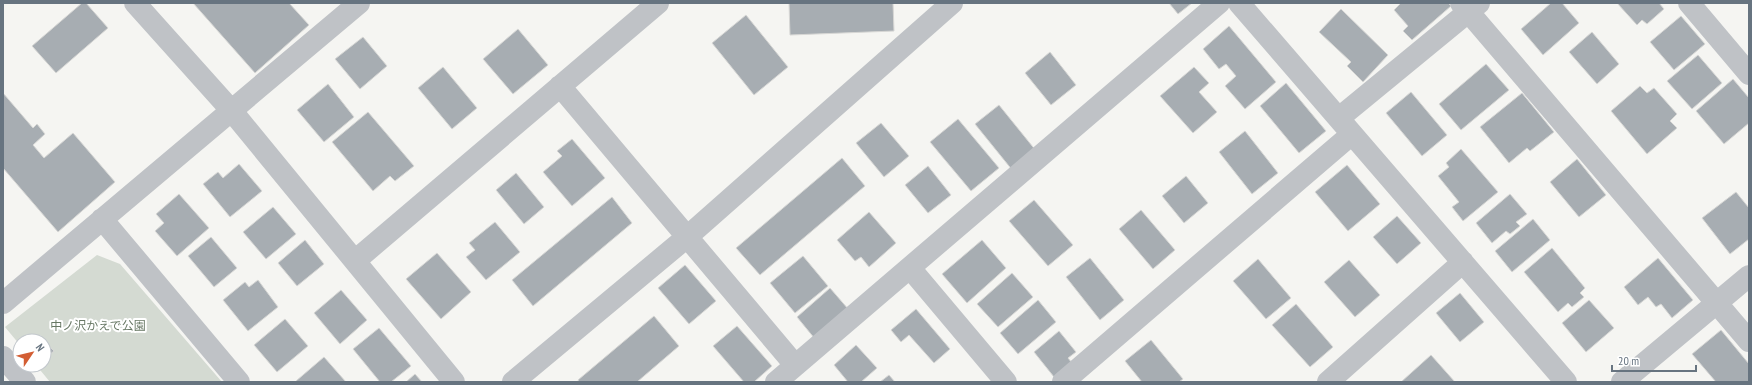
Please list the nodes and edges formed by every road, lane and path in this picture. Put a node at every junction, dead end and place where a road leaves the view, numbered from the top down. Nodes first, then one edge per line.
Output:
1 (135, 3) edge
2 (359, 3) edge
3 (658, 3) edge
4 (952, 3) edge
5 (1219, 3) edge
6 (1239, 3) edge
7 (1689, 3) edge
8 (1470, 6) edge
9 (1749, 74) edge
10 (560, 86) junction
11 (231, 110) junction
12 (1346, 126) junction
13 (102, 219) junction
14 (687, 237) junction
15 (356, 260) junction
16 (1463, 262) junction
17 (910, 268) junction
18 (1749, 276) edge
19 (3, 303) edge
20 (1717, 303) junction
21 (1749, 341) edge
22 (3, 357) edge
23 (795, 365) junction
24 (25, 382) edge
25 (239, 382) edge
26 (454, 382) edge
27 (513, 382) edge
28 (776, 382) edge
29 (1006, 382) edge
30 (1063, 382) edge
31 (1328, 382) edge
32 (1566, 382) edge
33 (1622, 382) edge

1 - 11 street
2 - 11 street
3 - 10 street
4 - 14 street
5 - 17 street
6 - 12 street
7 - 9 street
8 - 12 street
8 - 20 street
10 - 14 street
10 - 15 street
11 - 13 street
11 - 15 street
12 - 16 street
12 - 30 street
13 - 19 street
13 - 25 street
14 - 23 street
14 - 27 street
15 - 26 street
16 - 31 street
16 - 32 street
17 - 23 street
17 - 29 street
18 - 20 street
20 - 21 street
20 - 33 street
22 - 24 street
23 - 28 street

